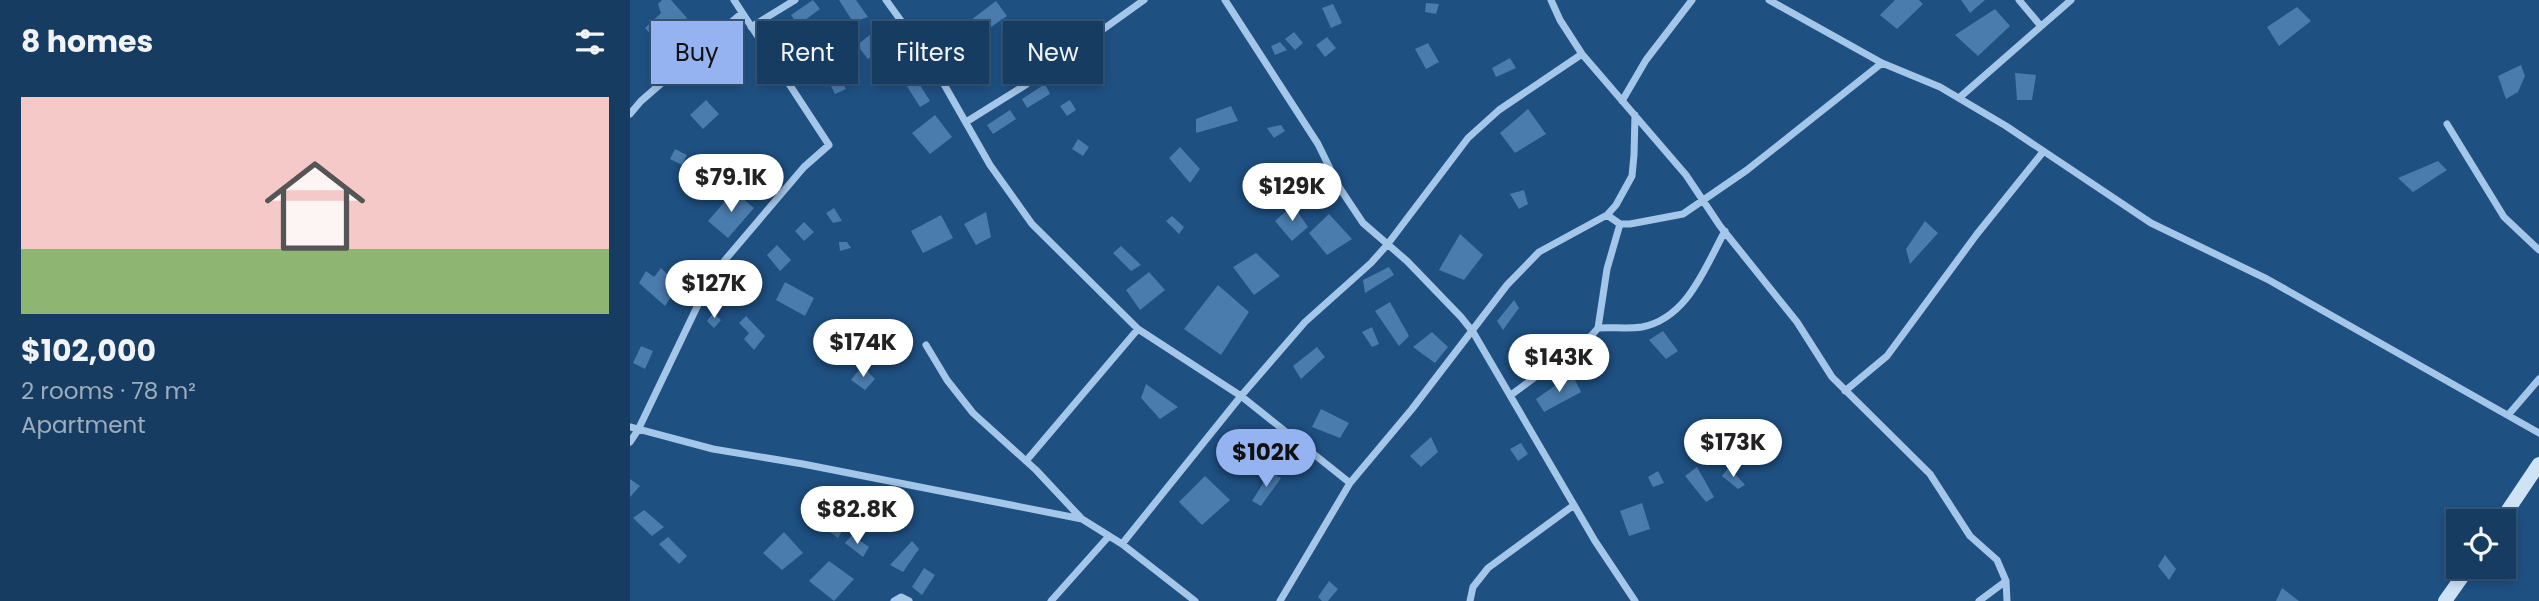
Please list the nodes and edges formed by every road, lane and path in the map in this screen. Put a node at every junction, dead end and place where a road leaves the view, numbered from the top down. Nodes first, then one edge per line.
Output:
1 (734, 0) edge
2 (795, 0) edge
3 (886, 0) edge
4 (1144, 0) edge
5 (1225, 0) edge
6 (1551, 0) edge
7 (1692, 0) edge
8 (1769, 0) edge
9 (2020, 0) edge
10 (2071, 0) edge
11 (742, 13) junction
12 (2040, 26) junction
13 (751, 27) junction
14 (1583, 54) junction
15 (1882, 63) junction
16 (1959, 98) junction
17 (1622, 101) junction
18 (630, 114) edge
19 (1635, 115) junction
20 (966, 122) junction
21 (2447, 124) dead end
22 (2043, 152) junction
23 (1703, 201) junction
24 (1607, 215) junction
25 (1620, 224) junction
26 (1725, 231) junction
27 (1387, 245) junction
28 (2539, 250) edge
29 (1598, 328) junction
30 (1138, 329) junction
31 (1472, 332) junction
32 (926, 345) dead end
33 (2539, 379) edge
34 (1845, 391) junction
35 (1511, 395) junction
36 (1241, 396) junction
37 (2509, 414) junction
38 (634, 429) edge
39 (2539, 433) edge
40 (630, 442) edge
41 (1026, 461) junction
42 (2539, 464) edge
43 (1350, 483) junction
44 (1574, 505) junction
45 (2509, 509) edge
46 (1082, 519) junction
47 (1109, 536) junction
48 (1122, 544) junction
49 (2461, 579) edge
50 (2006, 581) junction
51 (894, 601) edge
52 (909, 601) edge
53 (1051, 601) edge
54 (1195, 601) edge
55 (1280, 601) edge
56 (1469, 601) edge
57 (1635, 601) edge
58 (1979, 601) edge
59 (2007, 601) edge
60 (2445, 601) edge

1 - 11 street
2 - 13 street
3 - 20 street
4 - 20 street
5 - 27 street
6 - 14 street
7 - 17 street
8 - 15 street
9 - 12 street
10 - 12 street
11 - 13 street
11 - 18 street
12 - 16 street
13 - 38 street
14 - 17 street
14 - 27 street
15 - 16 street
15 - 23 street
16 - 22 street
17 - 19 street
19 - 23 street
19 - 24 street
20 - 30 street
21 - 28 street
22 - 34 street
22 - 37 street
23 - 25 street
23 - 26 street
24 - 25 street
24 - 31 street
25 - 29 street
26 - 29 street
26 - 34 street
27 - 31 street
27 - 36 street
29 - 35 street
30 - 36 street
30 - 41 street
31 - 35 street
31 - 43 street
32 - 41 street
33 - 37 street
34 - 50 street
35 - 44 street
36 - 43 street
36 - 48 street
37 - 39 street
38 - 40 street
38 - 46 street
41 - 46 street
42 - 45 street
43 - 55 street
44 - 56 street
44 - 57 street
46 - 47 street
47 - 48 street
47 - 53 street
48 - 54 street
49 - 60 street
50 - 58 street
50 - 59 street
51 - 52 street

